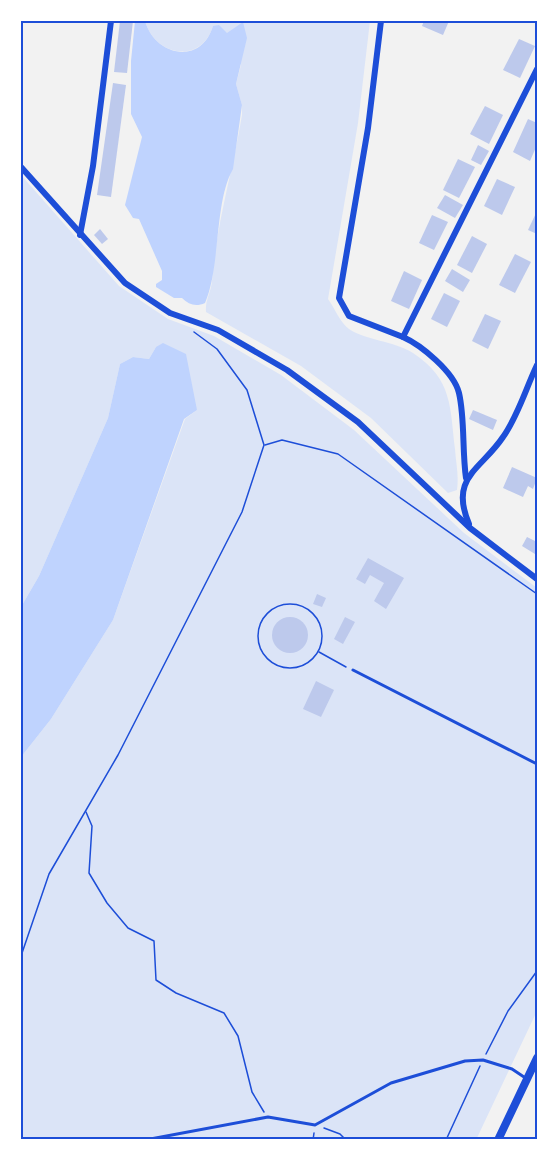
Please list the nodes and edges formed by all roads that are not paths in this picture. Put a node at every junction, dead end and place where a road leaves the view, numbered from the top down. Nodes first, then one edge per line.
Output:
1 (111, 21) edge
2 (381, 21) edge
3 (537, 69) edge
4 (21, 167) edge
5 (80, 235) junction
6 (403, 337) junction
7 (537, 364) edge
8 (466, 478) junction
9 (470, 528) junction
10 (537, 568) edge
11 (535, 577) edge
12 (352, 670) road end
13 (537, 764) edge
14 (537, 1058) edge
15 (527, 1079) junction
16 (145, 1140) edge
17 (498, 1140) edge

1 - 5 street
2 - 6 street
3 - 6 street
4 - 5 street
5 - 9 street
6 - 8 street
7 - 8 street
8 - 9 street
9 - 11 street
10 - 11 lane
12 - 13 lane
14 - 15 street
15 - 16 lane
15 - 17 street

